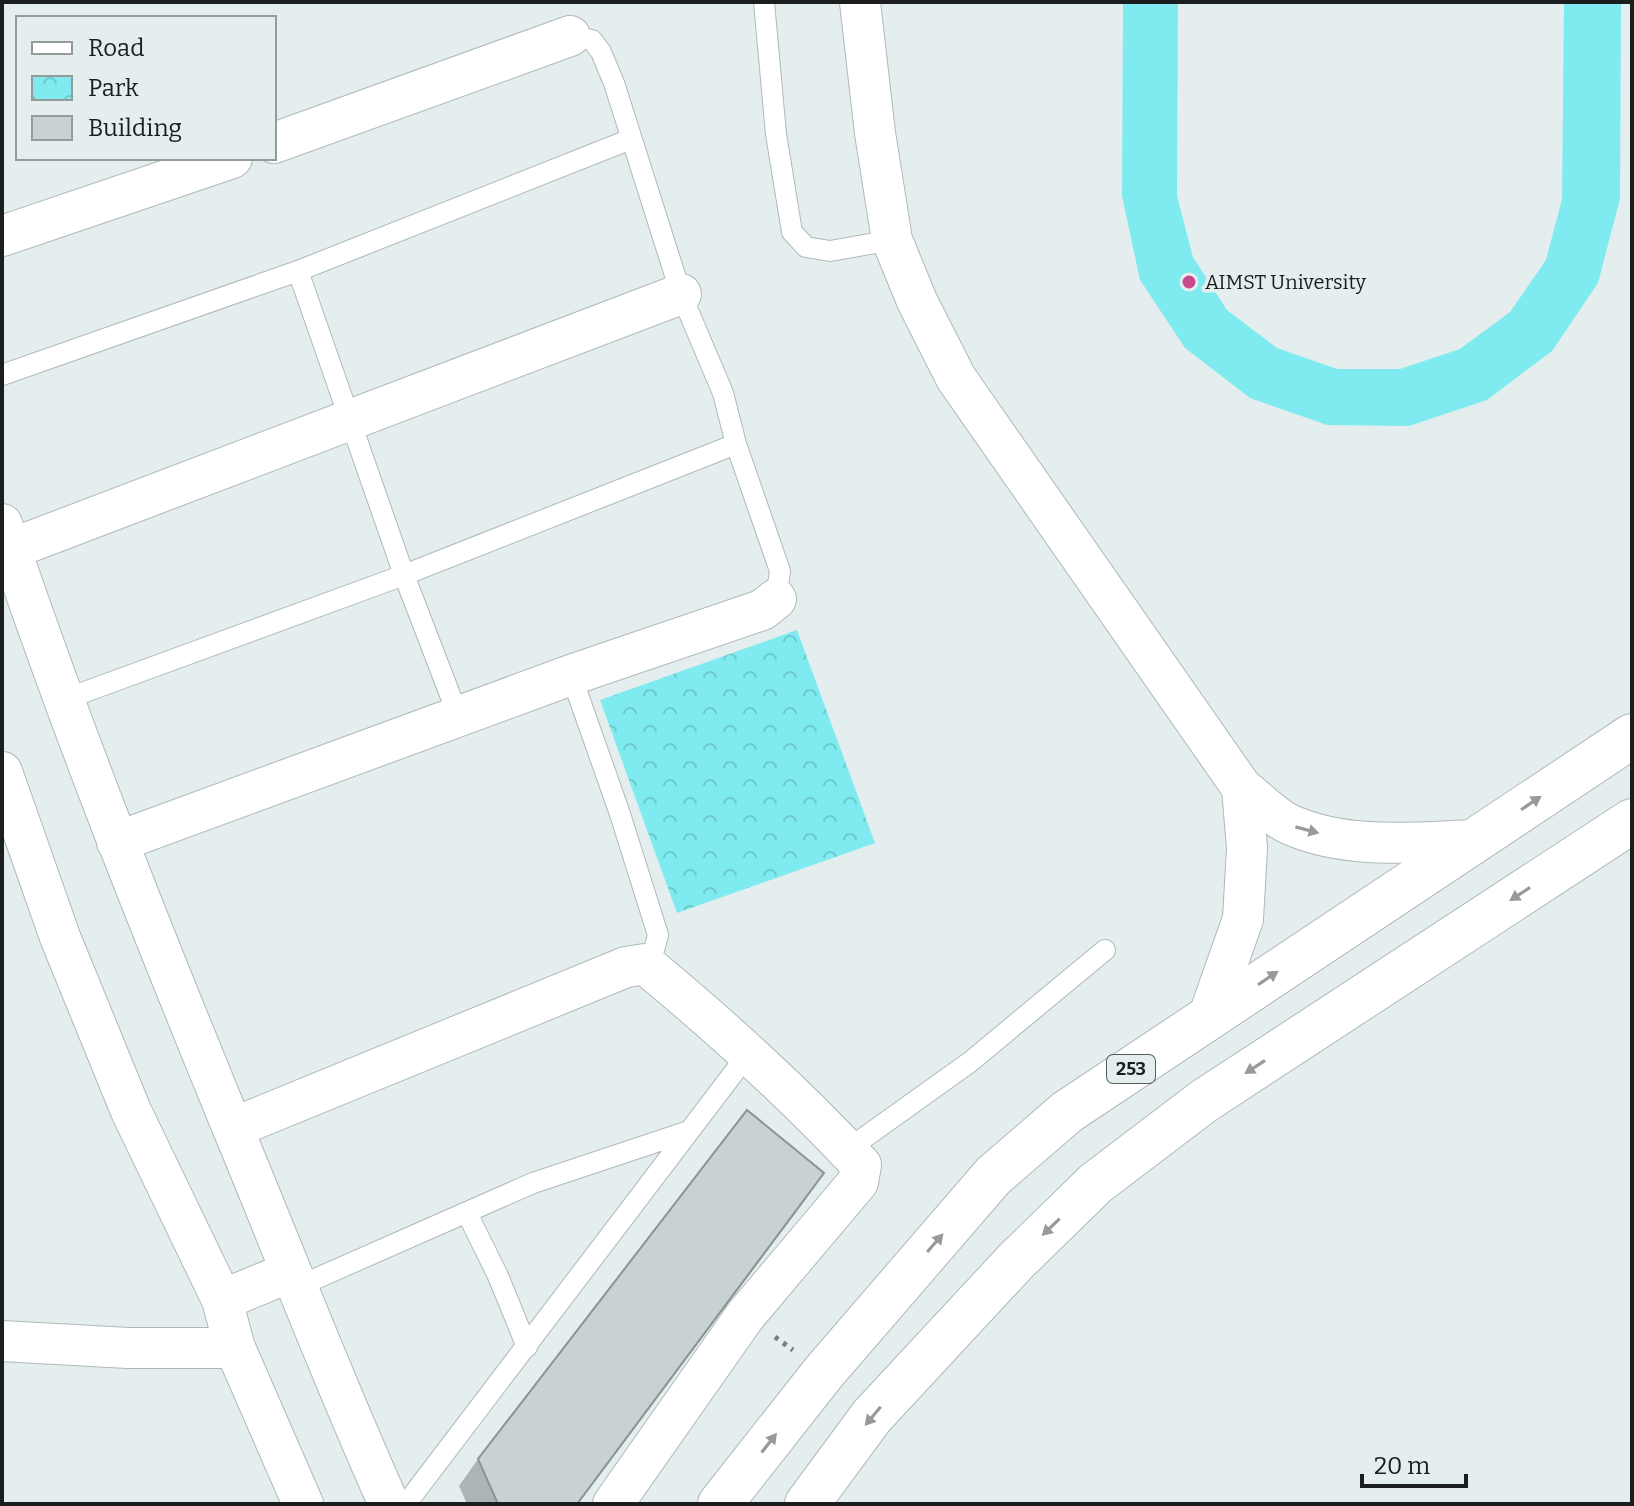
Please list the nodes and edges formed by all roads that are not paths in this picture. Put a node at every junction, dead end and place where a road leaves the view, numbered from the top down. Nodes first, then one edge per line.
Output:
1 (764, 2) edge
2 (860, 2) edge
3 (570, 36) joint
4 (631, 139) junction
5 (276, 142) edge
6 (226, 160) edge
7 (2, 236) edge
8 (892, 240) junction
9 (298, 271) junction
10 (681, 294) junction
11 (2, 375) edge
12 (351, 421) junction
13 (736, 444) junction
14 (6, 536) edge
15 (404, 575) junction
16 (776, 599) joint
17 (571, 675) junction
18 (63, 700) junction
19 (459, 718) junction
20 (1632, 736) edge
21 (2, 772) edge
22 (1242, 788) junction
23 (1632, 821) edge
24 (1475, 840) junction
25 (117, 842) junction
26 (1105, 950) dead end
27 (645, 964) junction
28 (1208, 1018) junction
29 (748, 1054) junction
30 (233, 1128) junction
31 (689, 1131) junction
32 (847, 1150) junction
33 (467, 1213) junction
34 (293, 1279) junction
35 (222, 1300) junction
36 (2, 1341) edge
37 (527, 1347) junction
38 (235, 1348) junction
39 (303, 1504) edge
40 (389, 1504) edge
41 (406, 1504) edge
42 (613, 1504) edge
43 (720, 1504) edge
44 (807, 1504) edge

1 - 8 lane
2 - 8 street
3 - 4 lane
3 - 5 street
4 - 9 lane
4 - 10 lane
6 - 7 street
8 - 22 street
9 - 11 lane
9 - 12 lane
10 - 12 street
10 - 13 lane
12 - 14 street
12 - 15 lane
13 - 15 lane
13 - 16 lane
14 - 18 street
15 - 18 lane
15 - 19 lane
16 - 17 street
17 - 19 street
17 - 27 lane
18 - 25 street
19 - 25 street
24 -> 20 main road, 253
21 - 35 street
22 -> 24 street
22 - 28 street
23 -> 44 main road
28 -> 24 main road, 253
25 - 30 street
26 - 32 lane
27 - 29 street
27 - 30 street
43 -> 28 main road, 253
29 - 31 lane
29 - 32 street
30 - 34 street
31 - 33 lane
31 - 37 lane
32 - 42 street
33 - 34 lane
33 - 37 lane
34 - 35 street
34 - 40 street
35 - 38 street
36 - 38 street
37 - 41 lane
38 - 39 street

